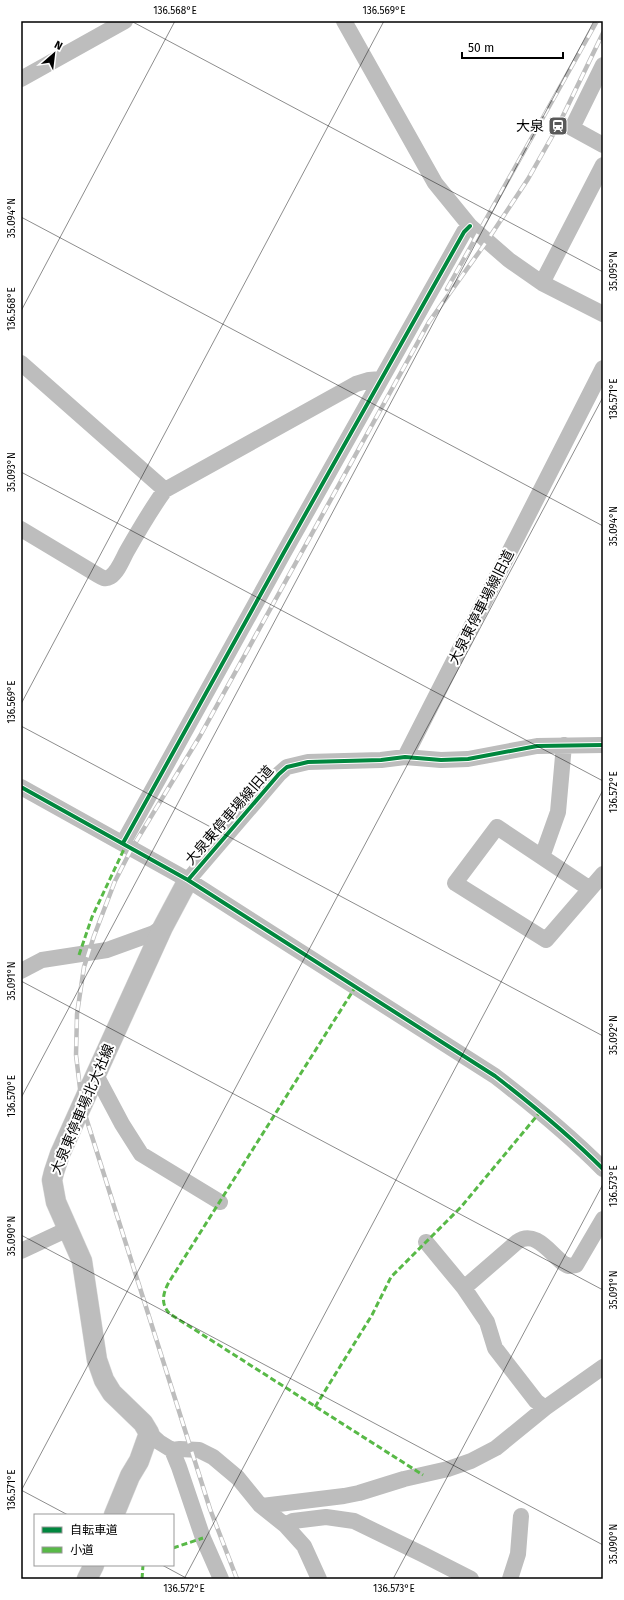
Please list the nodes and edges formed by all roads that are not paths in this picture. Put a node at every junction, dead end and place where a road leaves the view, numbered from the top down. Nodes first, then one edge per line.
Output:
1 (125, 21) edge
2 (344, 21) edge
3 (603, 65) edge
4 (21, 79) edge
5 (603, 145) edge
6 (603, 164) edge
7 (470, 226) junction
8 (542, 283) junction
9 (603, 314) edge
10 (21, 363) edge
11 (603, 368) edge
12 (381, 379) junction
13 (165, 490) junction
14 (21, 529) edge
15 (564, 745) junction
16 (603, 745) edge
17 (405, 757) junction
18 (21, 787) edge
19 (123, 843) junction
20 (542, 856) junction
21 (603, 874) edge
22 (188, 880) junction
23 (590, 889) junction
24 (163, 927) junction
25 (21, 971) edge
26 (96, 1076) junction
27 (603, 1169) edge
28 (220, 1202) dead end
29 (603, 1219) edge
30 (68, 1229) junction
31 (426, 1242) dead end
32 (21, 1251) edge
33 (464, 1288) junction
34 (603, 1367) edge
35 (545, 1408) junction
36 (149, 1433) junction
37 (172, 1450) junction
38 (262, 1506) junction
39 (114, 1514) edge
40 (521, 1516) dead end
41 (285, 1525) junction
42 (93, 1566) edge
43 (86, 1579) edge
44 (221, 1579) edge
45 (319, 1579) edge
46 (471, 1579) edge
47 (510, 1579) edge

1 - 4 street
2 - 7 street
3 - 5 street
6 - 8 street
7 - 8 street
7 - 12 street
8 - 9 street
10 - 13 street
11 - 17 street, 大泉東停車場線旧道
12 - 13 street
12 - 19 street
13 - 14 street
15 - 16 street
15 - 17 street
15 - 20 street
17 - 22 street, 大泉東停車場線旧道
18 - 19 street, 大泉東停車場線旧道
19 - 22 street, 大泉東停車場線旧道
20 - 23 street
20 - 23 street
21 - 23 street
22 - 24 main road, 大泉東停車場北大社線
22 - 27 street
24 - 25 street
24 - 26 main road, 大泉東停車場北大社線
26 - 28 street
26 - 30 main road, 大泉東停車場北大社線
29 - 33 street
30 - 32 street
30 - 36 main road, 大泉東停車場北大社線
31 - 33 street
33 - 35 street
34 - 35 street
35 - 38 street
36 - 37 street
36 - 39 main road
37 - 38 street
37 - 44 street
38 - 41 street
40 - 47 street
41 - 45 street
41 - 46 street
42 - 43 main road

